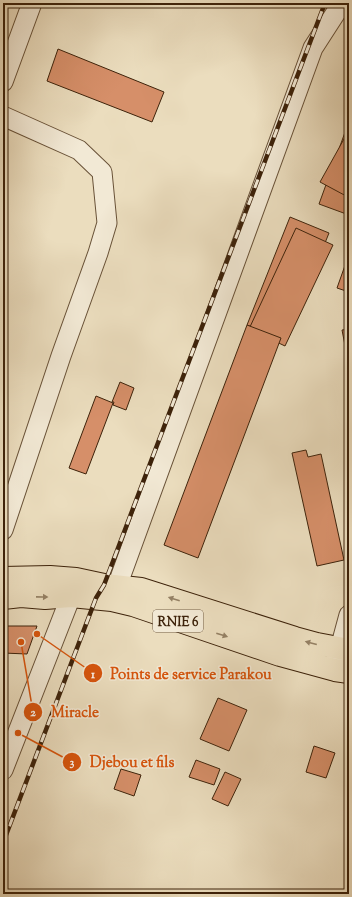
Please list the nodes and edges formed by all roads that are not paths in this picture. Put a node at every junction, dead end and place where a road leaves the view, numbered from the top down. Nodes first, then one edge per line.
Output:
1 (32, 3) edge
2 (342, 3) edge
3 (3, 82) edge
4 (3, 116) edge
5 (3, 530) edge
6 (3, 578) edge
7 (73, 587) junction
8 (114, 593) junction
9 (3, 598) edge
10 (349, 615) edge
11 (344, 650) edge
12 (342, 671) edge
13 (3, 770) edge

1 - 3 street
2 - 8 street
4 - 5 street
6 - 7 main road, RNIE 6
7 - 8 main road, RNIE 6
9 -> 7 main road, RNIE 6
7 - 13 street
11 -> 8 main road, RNIE 6
8 -> 12 main road, RNIE 6
10 - 11 street
11 - 12 street

